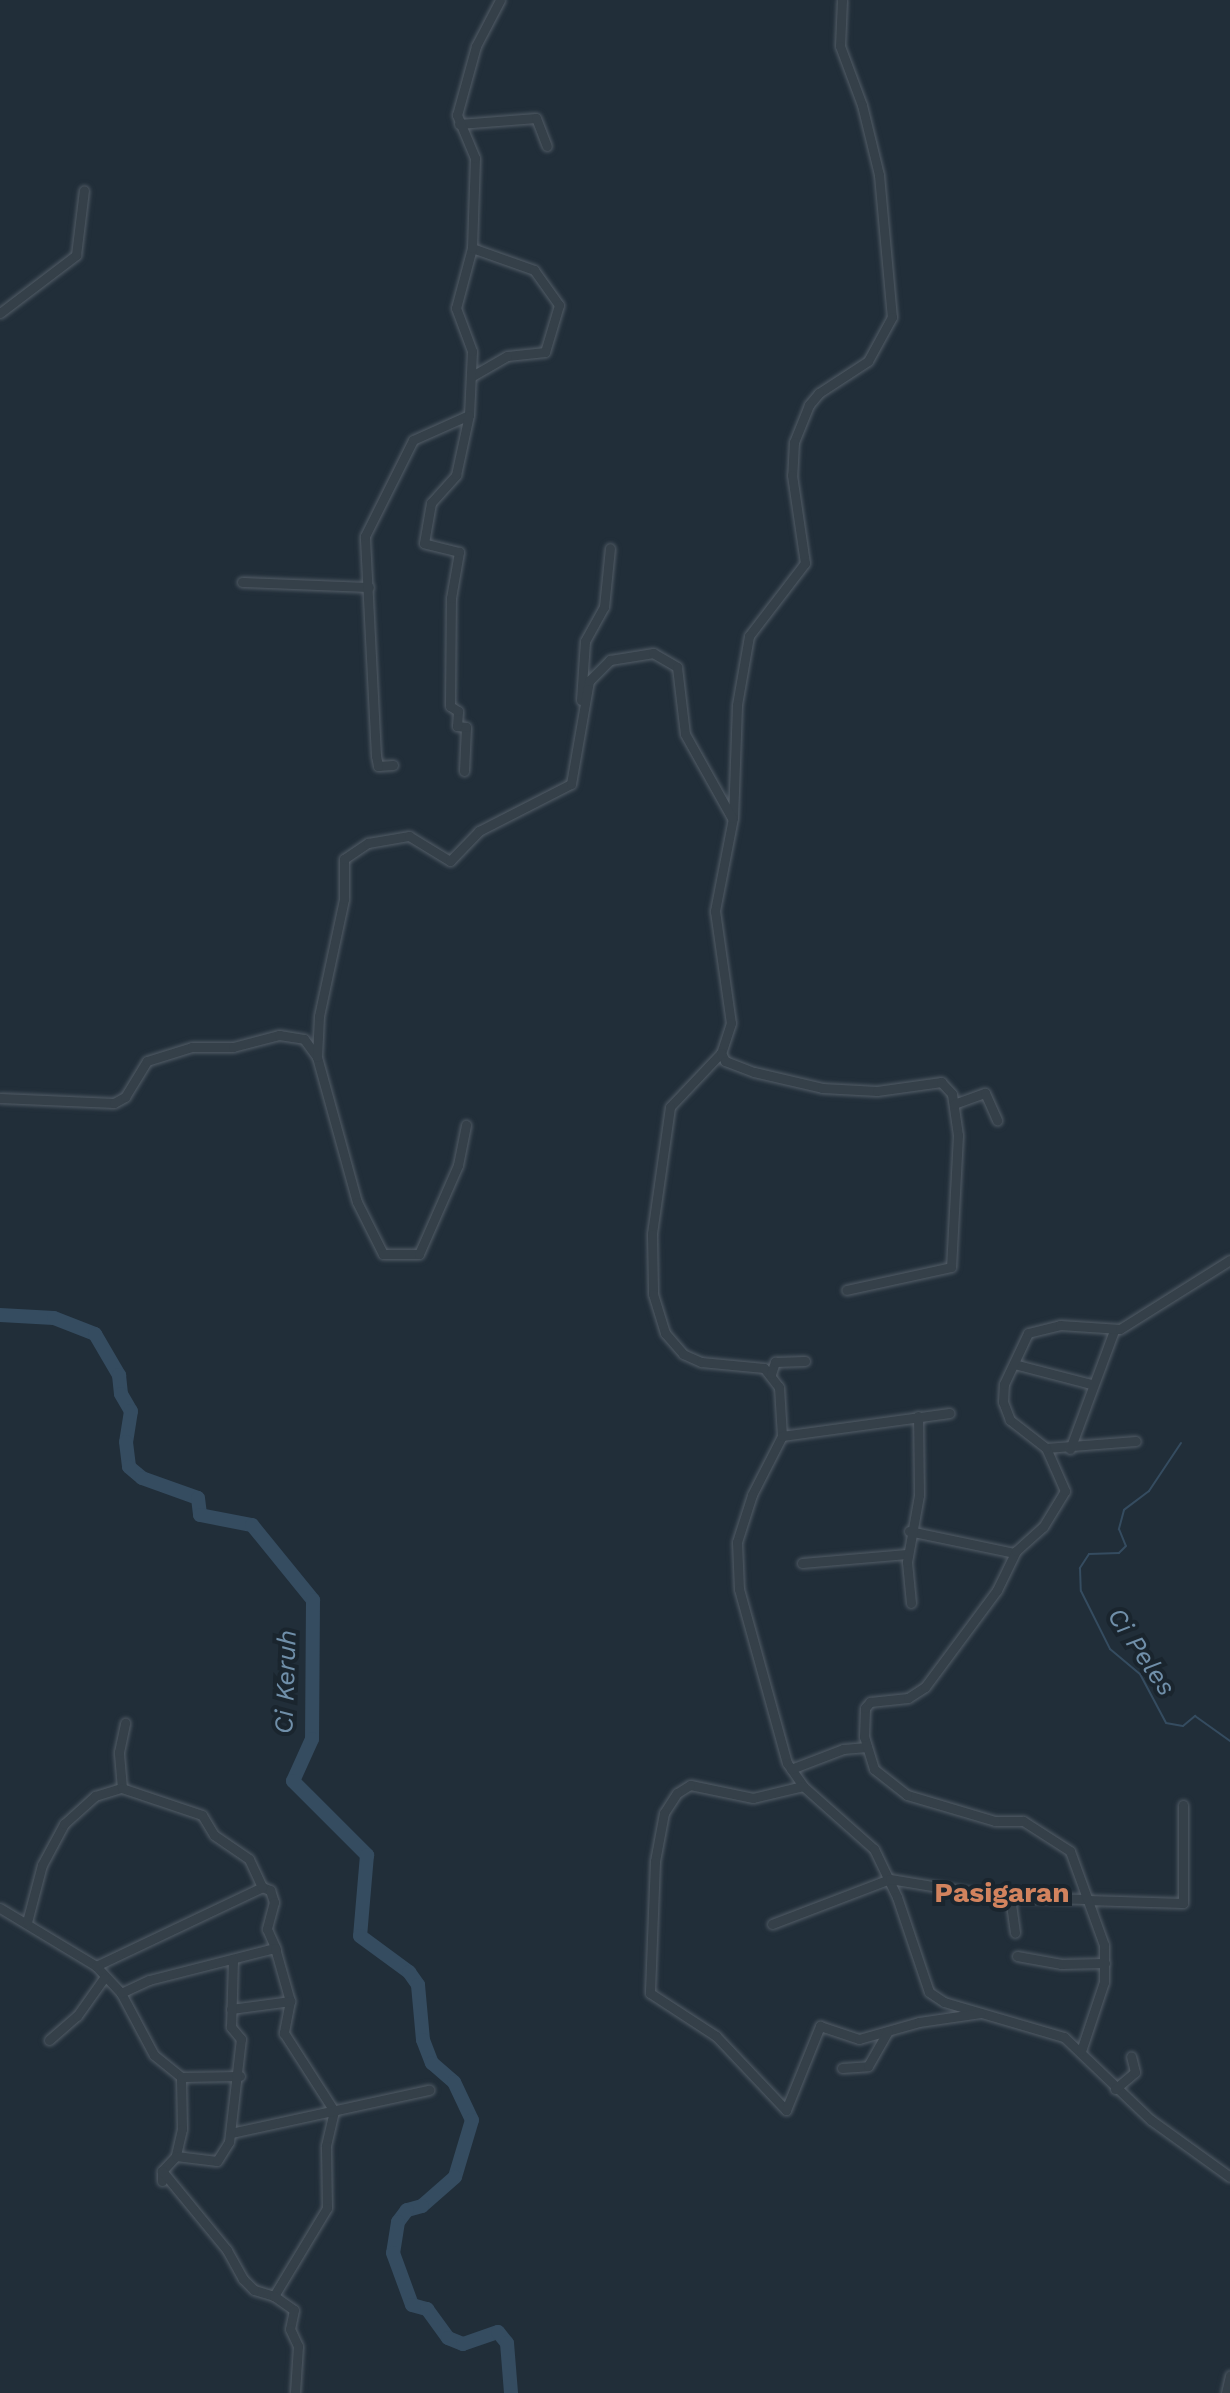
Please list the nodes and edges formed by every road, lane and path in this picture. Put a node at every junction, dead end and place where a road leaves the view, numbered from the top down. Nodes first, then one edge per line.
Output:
1 (500, 0) edge
2 (842, 0) edge
3 (459, 124) junction
4 (547, 146) dead end
5 (84, 190) dead end
6 (472, 248) junction
7 (1, 310) edge
8 (473, 376) junction
9 (469, 415) junction
10 (610, 548) dead end
11 (242, 582) dead end
12 (369, 587) junction
13 (582, 708) junction
14 (393, 765) dead end
15 (464, 771) dead end
16 (733, 818) junction
17 (721, 1053) junction
18 (317, 1057) junction
19 (0, 1098) edge
20 (954, 1104) junction
21 (997, 1120) dead end
22 (466, 1125) dead end
23 (1230, 1260) edge
24 (846, 1290) dead end
25 (1114, 1331) junction
26 (805, 1361) dead end
27 (1014, 1364) junction
28 (771, 1374) junction
29 (1091, 1384) junction
30 (949, 1413) dead end
31 (918, 1416) junction
32 (782, 1436) junction
33 (1136, 1441) dead end
34 (1046, 1448) junction
35 (1070, 1449) junction
36 (909, 1531) junction
37 (1014, 1553) junction
38 (907, 1554) junction
39 (802, 1563) dead end
40 (911, 1603) dead end
41 (125, 1723) dead end
42 (867, 1747) junction
43 (791, 1769) junction
44 (803, 1786) junction
45 (122, 1788) junction
46 (1183, 1805) dead end
47 (890, 1879) junction
48 (262, 1887) junction
49 (1010, 1897) junction
50 (1087, 1900) junction
51 (0, 1908) edge
52 (27, 1922) junction
53 (772, 1924) dead end
54 (1015, 1933) dead end
55 (276, 1949) junction
56 (1017, 1956) dead end
57 (233, 1959) junction
58 (1105, 1963) junction
59 (96, 1966) junction
60 (104, 1978) junction
61 (121, 1993) junction
62 (290, 2001) junction
63 (231, 2009) junction
64 (982, 2013) junction
65 (888, 2031) junction
66 (49, 2040) dead end
67 (1081, 2051) junction
68 (1131, 2056) dead end
69 (842, 2068) dead end
70 (240, 2076) junction
71 (181, 2077) junction
72 (1115, 2089) junction
73 (429, 2090) dead end
74 (334, 2111) junction
75 (231, 2133) junction
76 (176, 2156) junction
77 (1229, 2175) edge
78 (274, 2296) junction
79 (1230, 2375) edge
80 (295, 2393) edge
81 (1226, 2393) edge

1 - 3 street
2 - 16 street
3 - 4 street
3 - 6 street
5 - 7 street
6 - 8 street
6 - 8 street
8 - 9 street
9 - 12 street
9 - 15 street
10 - 13 street
11 - 12 street
12 - 14 street
13 - 16 street
13 - 18 street
16 - 17 street
17 - 20 street
17 - 28 street
18 - 19 street
18 - 22 street
20 - 21 street
20 - 24 street
23 - 25 street
25 - 27 street
25 - 29 street
26 - 28 street
27 - 29 street
27 - 34 street
28 - 32 street
29 - 35 street
30 - 31 street
31 - 32 street
31 - 36 street
32 - 43 street
33 - 35 street
34 - 35 street
34 - 37 street
36 - 37 street
36 - 38 street
37 - 42 street
38 - 39 street
38 - 40 street
41 - 45 street
42 - 43 street
42 - 50 street
43 - 44 street
44 - 47 street
44 - 65 street
45 - 48 street
45 - 52 street
46 - 50 street
47 - 49 street
47 - 53 street
47 - 64 street
48 - 55 street
48 - 59 street
49 - 50 street
49 - 54 street
50 - 58 street
51 - 52 street
52 - 59 street
55 - 57 street
55 - 62 street
56 - 58 street
57 - 61 street
57 - 63 street
58 - 67 street
59 - 60 street
60 - 61 street
60 - 66 street
61 - 71 street
62 - 63 street
62 - 74 street
63 - 70 street
64 - 65 street
64 - 67 street
65 - 69 street
67 - 72 street
68 - 72 street
70 - 71 street
70 - 75 street
71 - 76 street
72 - 77 street
73 - 74 street
74 - 75 street
74 - 78 street
75 - 76 street
76 - 78 street
78 - 80 street
79 - 81 street

